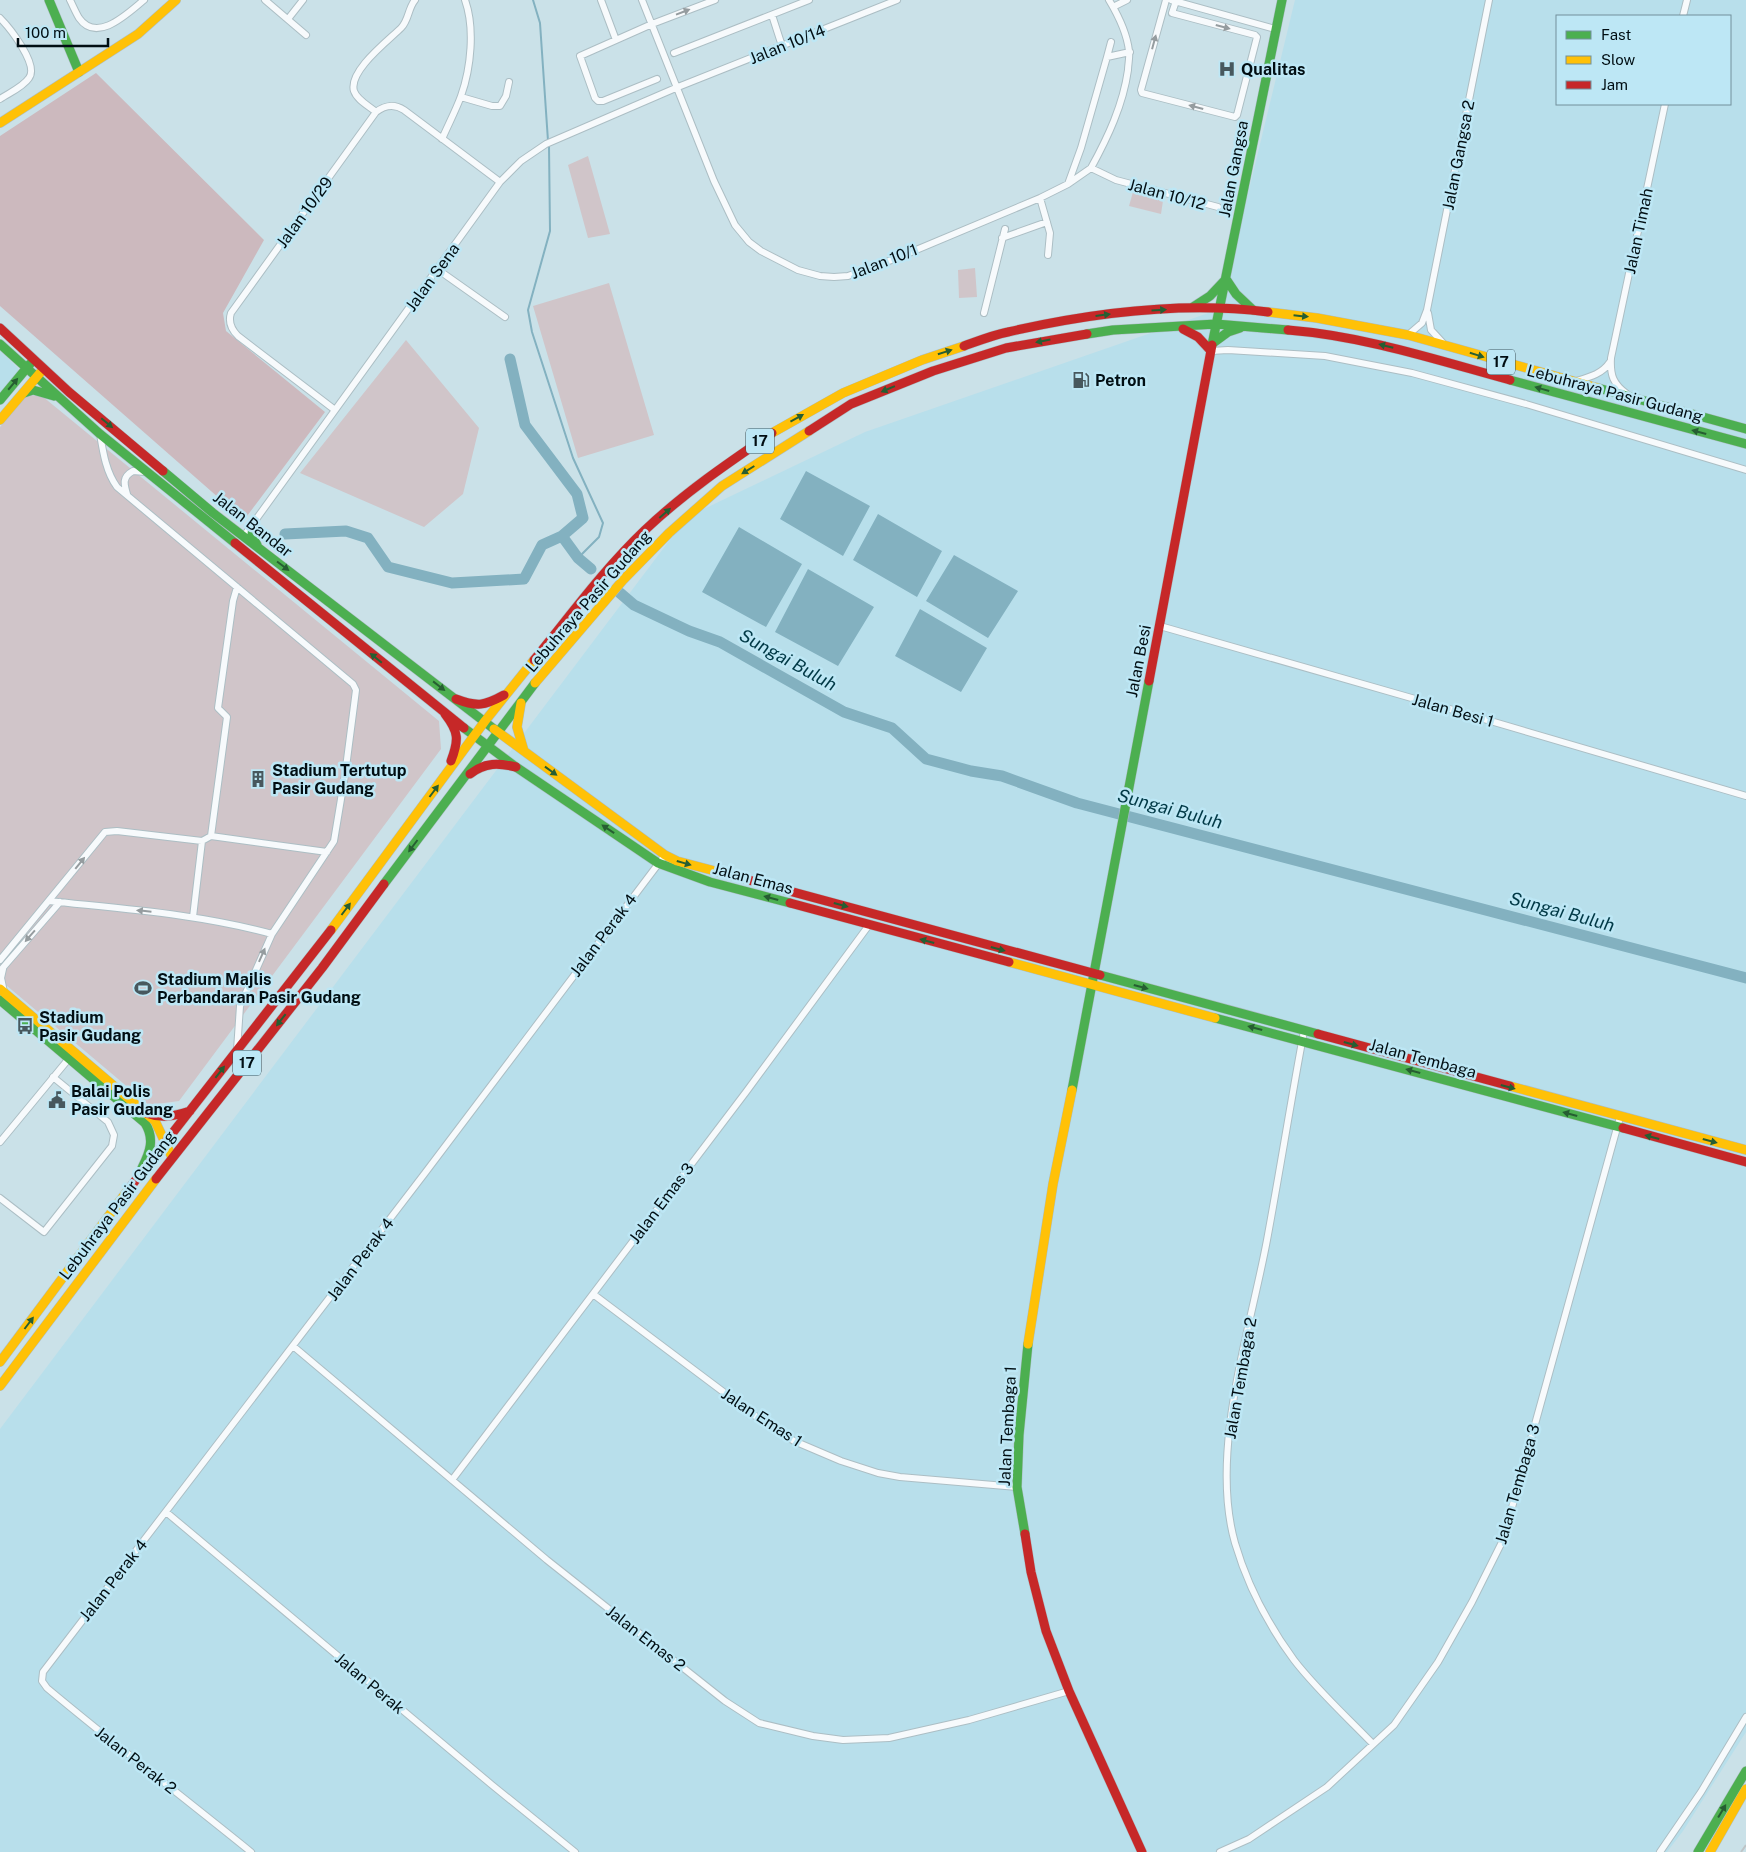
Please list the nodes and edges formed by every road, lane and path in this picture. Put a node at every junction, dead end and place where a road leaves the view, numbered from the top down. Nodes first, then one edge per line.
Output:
1 (49, 0) edge
2 (70, 0) edge
3 (144, 0) edge
4 (176, 0) edge
5 (265, 0) edge
6 (304, 0) edge
7 (415, 0) edge
8 (465, 0) edge
9 (601, 0) edge
10 (642, 0) edge
11 (715, 0) edge
12 (809, 0) edge
13 (897, 0) edge
14 (1109, 0) edge
15 (1127, 0) edge
16 (1166, 0) edge
17 (1282, 0) edge
18 (1489, 0) edge
19 (1687, 0) edge
20 (1174, 1) edge
21 (1114, 7) junction
22 (1163, 11) junction
23 (1172, 13) junction
24 (772, 15) junction
25 (1683, 15) edge
26 (0, 18) edge
27 (288, 19) junction
28 (652, 24) junction
29 (1275, 29) junction
30 (306, 35) dead end
31 (616, 40) junction
32 (1111, 42) dead end
33 (782, 46) junction
34 (674, 52) dead end
35 (1130, 52) junction
36 (1108, 57) junction
37 (79, 72) junction
38 (657, 80) dead end
39 (509, 82) dead end
40 (678, 88) junction
41 (461, 97) junction
42 (0, 99) edge
43 (1665, 105) edge
44 (376, 112) junction
45 (0, 123) edge
46 (442, 139) junction
47 (1091, 168) junction
48 (500, 182) junction
49 (1068, 184) junction
50 (1040, 198) junction
51 (1218, 207) dead end
52 (1047, 222) junction
53 (1005, 229) dead end
54 (1002, 238) junction
55 (1048, 254) dead end
56 (437, 269) junction
57 (1226, 278) junction
58 (1190, 308) junction
59 (1220, 309) junction
60 (1253, 310) junction
61 (1428, 310) junction
62 (984, 313) dead end
63 (505, 316) dead end
64 (1216, 324) junction
65 (1246, 326) junction
66 (1178, 327) junction
67 (0, 328) edge
68 (1408, 335) junction
69 (0, 344) edge
70 (1445, 345) junction
71 (1212, 347) junction
72 (1612, 358) junction
73 (34, 360) junction
74 (27, 368) junction
75 (44, 369) junction
76 (36, 377) junction
77 (1572, 382) junction
78 (23, 393) junction
79 (57, 396) junction
80 (1634, 399) junction
81 (0, 400) edge
82 (335, 410) junction
83 (0, 420) edge
84 (1746, 429) edge
85 (100, 434) junction
86 (1746, 444) edge
87 (1746, 470) edge
88 (149, 473) junction
89 (127, 496) junction
90 (253, 524) junction
91 (218, 530) junction
92 (244, 536) junction
93 (261, 550) junction
94 (254, 559) junction
95 (237, 587) junction
96 (1160, 626) junction
97 (510, 692) junction
98 (456, 699) junction
99 (522, 699) junction
100 (445, 714) junction
101 (485, 721) junction
102 (498, 732) junction
103 (474, 736) junction
104 (487, 746) junction
105 (524, 751) junction
106 (516, 767) junction
107 (446, 774) junction
108 (461, 781) junction
109 (1746, 796) edge
110 (211, 836) junction
111 (202, 841) junction
112 (327, 852) junction
113 (665, 855) junction
114 (658, 863) junction
115 (49, 901) junction
116 (60, 902) junction
117 (193, 917) junction
118 (869, 925) junction
119 (272, 934) junction
120 (2, 957) edge
121 (2, 969) edge
122 (1094, 974) junction
123 (1092, 986) junction
124 (1, 993) edge
125 (1303, 1036) junction
126 (237, 1051) junction
127 (72, 1055) junction
128 (53, 1077) junction
129 (190, 1111) junction
130 (146, 1113) junction
131 (1620, 1117) junction
132 (1617, 1127) junction
133 (0, 1142) edge
134 (165, 1142) junction
135 (1746, 1150) edge
136 (172, 1156) junction
137 (1746, 1162) edge
138 (138, 1177) junction
139 (0, 1198) edge
140 (92, 1240) junction
141 (103, 1249) junction
142 (593, 1294) junction
143 (292, 1346) junction
144 (0, 1362) edge
145 (0, 1386) edge
146 (452, 1480) junction
147 (1017, 1486) junction
148 (166, 1512) junction
149 (51, 1660) joint
150 (1068, 1691) junction
151 (1746, 1716) edge
152 (1373, 1744) junction
153 (1746, 1771) edge
154 (1746, 1789) edge
155 (251, 1852) edge
156 (575, 1852) edge
157 (1142, 1852) edge
158 (1220, 1852) edge
159 (1660, 1852) edge
160 (1698, 1852) edge
161 (1710, 1852) edge

1 - 37 main road
2 - 3 street
4 - 37 main road
5 - 27 street
6 - 27 street
7 - 44 street
8 - 41 street
9 - 31 street
10 - 28 street, Jalan 10/1
28 -> 11 street
12 - 24 street
13 - 33 street, Jalan 10/14
14 - 21 street, Jalan 10/1
15 - 21 street
16 - 22 street
17 - 29 main road, Jalan Gangsa
18 - 61 street, Jalan Gangsa 2
19 - 25 street
20 - 23 street
20 - 29 street
21 - 35 street, Jalan 10/1
22 - 23 street
23 -> 22 street
24 - 33 street
24 - 34 street
26 - 42 street
27 - 30 street
28 - 31 street
28 - 40 street, Jalan 10/1
29 - 57 main road, Jalan Gangsa
31 - 38 street
32 - 36 street
33 - 40 street, Jalan 10/14
35 - 36 street
35 - 47 street, Jalan 10/1
36 - 49 street
37 - 45 main road
39 - 41 street
40 - 48 street, Jalan Sena
40 - 50 street, Jalan 10/1
41 - 46 street
43 - 72 street, Jalan Timah
44 - 46 street
44 - 82 street, Jalan 10/29
46 - 48 street
47 - 49 street, Jalan 10/1
47 - 51 street, Jalan 10/12
48 - 56 street, Jalan Sena
49 - 50 street, Jalan 10/1
50 - 52 street
52 - 54 street
52 - 55 street
53 - 54 street
54 - 62 street
56 - 63 street
56 - 82 street, Jalan Sena
57 - 58 main road
57 - 59 main road, Jalan Gangsa
57 - 60 main road
58 - 59 main road, Lebuhraya Pasir Gudang / 17
97 -> 58 main road, Lebuhraya Pasir Gudang / 17
59 - 60 main road, Lebuhraya Pasir Gudang / 17
59 - 64 main road, Jalan Gangsa
60 -> 68 main road, Lebuhraya Pasir Gudang / 17
61 - 68 street, Jalan Gangsa 2
61 - 70 street, Jalan Gangsa 2
64 - 65 main road, Lebuhraya Pasir Gudang / 17
64 - 66 main road, Lebuhraya Pasir Gudang / 17
64 - 71 main road, Jalan Gangsa
65 - 71 main road
86 -> 65 main road, Lebuhraya Pasir Gudang / 17
66 - 71 main road
66 -> 99 main road, Lebuhraya Pasir Gudang / 17
67 - 73 main road, Jalan Bandar
68 - 70 main road, Lebuhraya Pasir Gudang / 17
69 - 74 main road, Jalan Bandar
70 -> 77 main road, Lebuhraya Pasir Gudang / 17
71 - 87 street
71 - 96 main road, Jalan Besi
72 - 77 street
72 - 80 street, Jalan Timah
73 - 74 main road
73 - 75 main road, Jalan Bandar
74 - 76 main road, Jalan Bandar
81 -> 74 main road
75 - 76 main road
75 -> 92 main road, Jalan Bandar
76 - 78 main road
76 - 79 main road, Jalan Bandar
77 - 80 main road, Lebuhraya Pasir Gudang / 17
78 - 79 main road
78 - 83 main road
79 - 85 main road, Jalan Bandar
80 - 84 main road, Lebuhraya Pasir Gudang / 17
82 - 90 street, Jalan Sena
85 - 88 main road, Jalan Bandar
85 - 89 street
88 - 89 street
88 - 91 main road, Jalan Bandar
89 - 95 street
90 - 92 street, Jalan Sena
90 - 93 main road
91 - 92 main road
91 - 94 main road, Jalan Bandar
92 - 93 main road, Jalan Bandar
92 - 94 main road
93 -> 98 main road, Jalan Bandar
100 -> 94 main road, Jalan Bandar
95 - 110 street
95 - 112 street
96 - 109 street, Jalan Besi 1
96 - 122 main road, Jalan Besi
97 - 98 main road
97 - 101 main road, Lebuhraya Pasir Gudang / 17
98 - 101 main road, Jalan Bandar
99 - 102 main road, Lebuhraya Pasir Gudang / 17
99 - 105 main road
100 - 103 main road, Jalan Emas
100 - 107 main road
101 - 102 main road, Jalan Bandar
101 - 103 main road, Lebuhraya Pasir Gudang / 17
102 - 104 main road, Lebuhraya Pasir Gudang / 17
102 - 105 main road, Jalan Emas
103 - 104 main road, Jalan Emas
103 - 107 main road, Lebuhraya Pasir Gudang / 17
104 - 106 main road, Jalan Emas
104 - 108 main road, Lebuhraya Pasir Gudang / 17
105 -> 113 main road, Jalan Emas
106 - 108 main road
114 -> 106 main road, Jalan Emas
126 -> 107 main road, Lebuhraya Pasir Gudang / 17
108 -> 136 main road, Lebuhraya Pasir Gudang / 17
110 - 111 street
110 - 112 street
115 -> 111 street
111 - 117 street
112 - 119 street
113 - 114 street, Jalan Perak 4
113 -> 122 main road, Jalan Emas
118 -> 114 main road, Jalan Emas
114 - 143 street, Jalan Perak 4
115 - 116 street
115 - 120 street
117 -> 116 street
116 -> 121 street
117 - 119 street
123 -> 118 main road, Jalan Emas
118 - 142 street, Jalan Emas 3
126 -> 119 street
121 - 124 street
122 - 123 main road, Jalan Besi
122 -> 125 main road, Jalan Tembaga
125 -> 123 main road, Jalan Tembaga
123 - 147 main road, Jalan Tembaga 1
124 - 127 main road
125 -> 131 main road, Jalan Tembaga
132 -> 125 main road, Jalan Tembaga
125 - 152 street, Jalan Tembaga 2
129 -> 126 main road, Lebuhraya Pasir Gudang / 17
127 - 128 street
127 - 130 main road
127 - 138 main road
128 - 133 street
128 - 139 street
129 - 130 main road
129 - 134 main road, Lebuhraya Pasir Gudang / 17
130 - 134 main road
131 - 132 street, Jalan Tembaga 3
131 -> 135 main road, Jalan Tembaga
137 -> 132 main road, Jalan Tembaga
132 - 152 street, Jalan Tembaga 3
134 - 136 main road
134 - 138 main road, Lebuhraya Pasir Gudang / 17
136 - 141 main road, Lebuhraya Pasir Gudang / 17
138 - 140 main road, Lebuhraya Pasir Gudang / 17
140 - 141 main road
144 -> 140 main road, Lebuhraya Pasir Gudang / 17
141 - 145 main road, Lebuhraya Pasir Gudang / 17
142 - 146 street, Jalan Emas 3
142 - 147 street, Jalan Emas 1
143 - 146 street, Jalan Emas 2
143 - 148 street, Jalan Perak 4
146 - 150 street, Jalan Emas 2
147 - 150 main road, Jalan Tembaga 1
148 - 149 street, Jalan Perak 4
148 - 156 street, Jalan Perak
149 - 155 street, Jalan Perak 2
150 - 157 main road, Jalan Tembaga 1
151 - 159 street
152 - 158 street, Jalan Tembaga 3
160 -> 153 main road
154 - 161 main road

